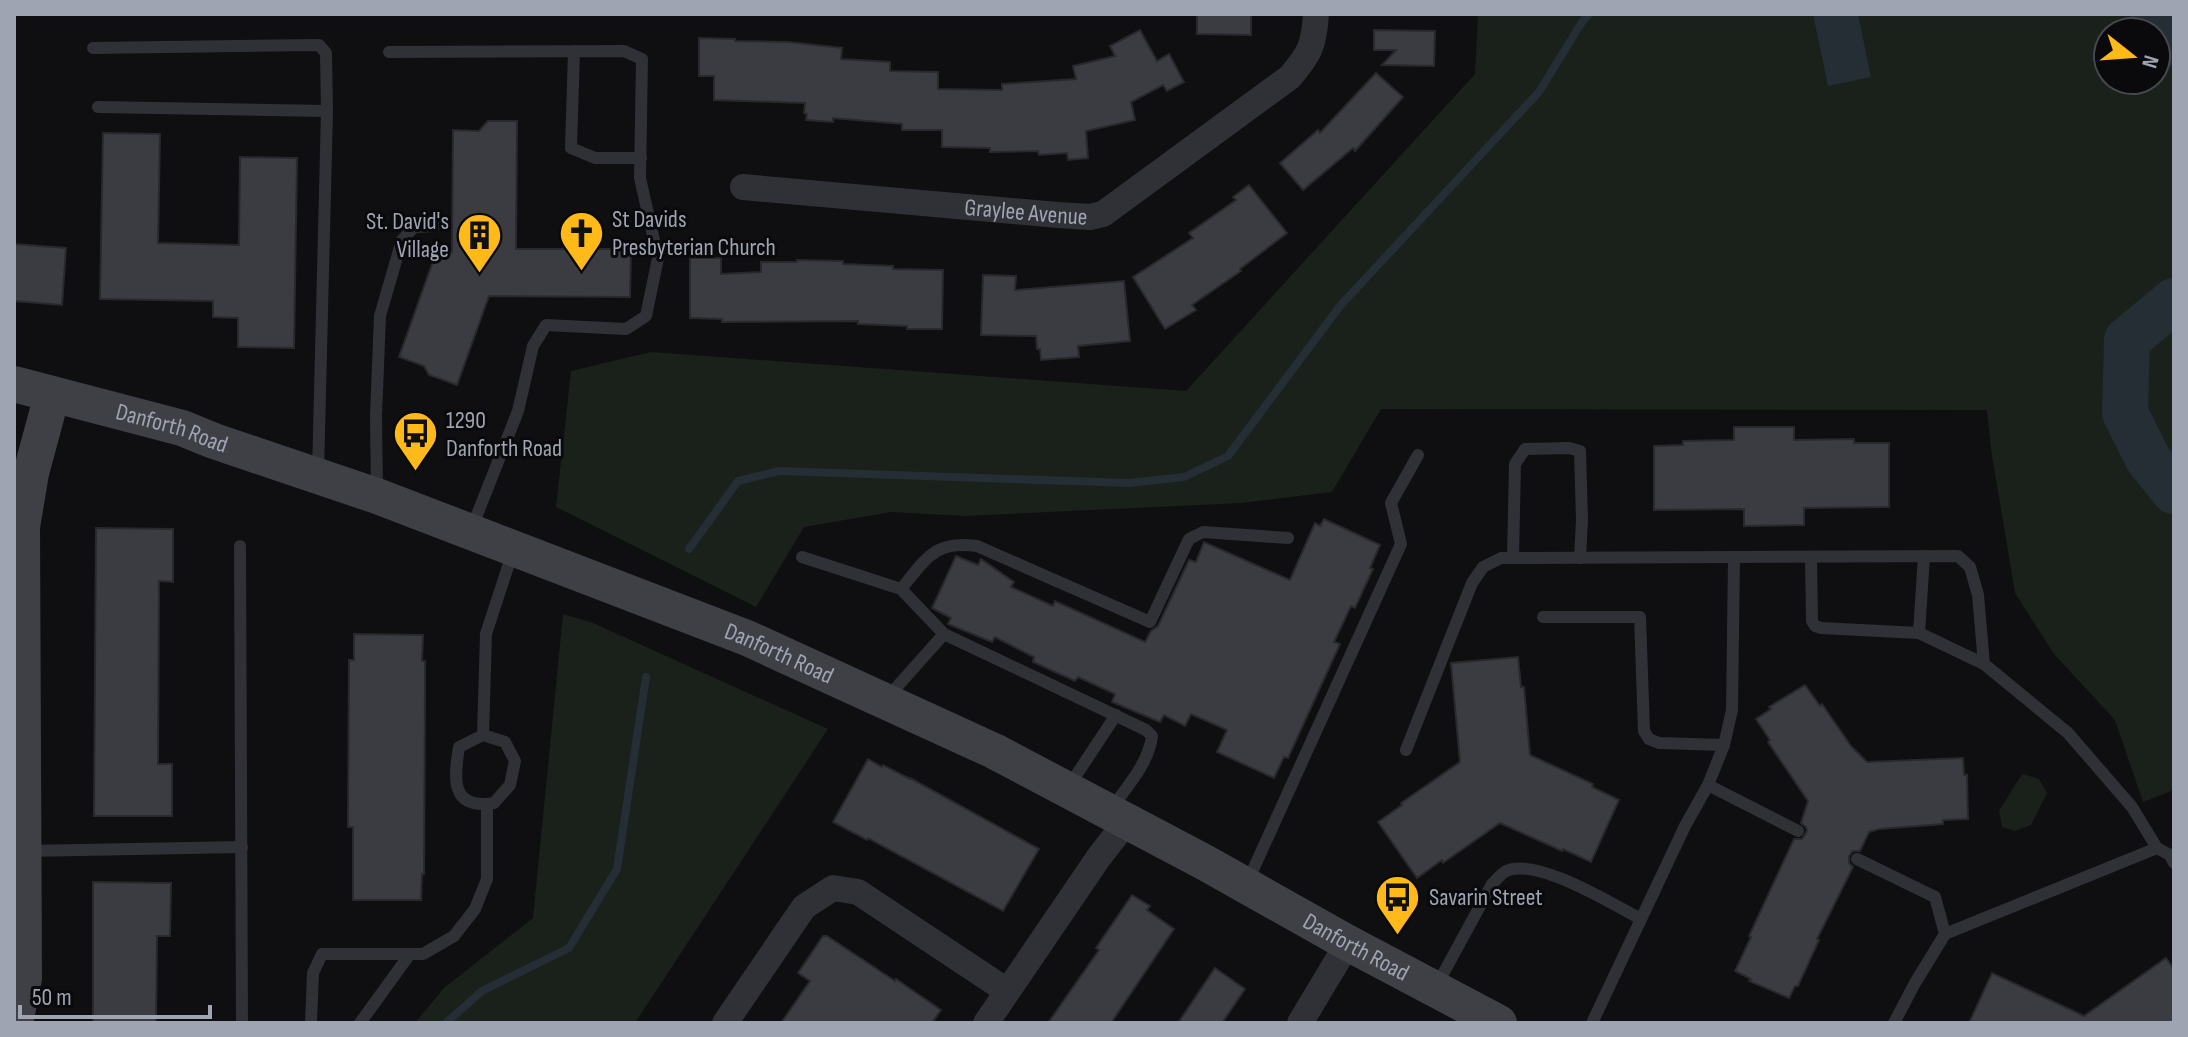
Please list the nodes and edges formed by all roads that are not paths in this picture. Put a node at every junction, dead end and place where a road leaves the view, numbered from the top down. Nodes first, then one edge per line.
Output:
1 (1316, 14) edge
2 (93, 48) dead end
3 (574, 51) junction
4 (389, 52) dead end
5 (98, 107) dead end
6 (327, 111) junction
7 (641, 158) junction
8 (743, 187) dead end
9 (434, 226) dead end
10 (14, 384) edge
11 (52, 395) junction
12 (1418, 455) dead end
13 (318, 477) junction
14 (377, 496) junction
15 (470, 533) junction
16 (1288, 538) dead end
17 (240, 546) dead end
18 (514, 548) junction
19 (1924, 556) junction
20 (802, 557) dead end
21 (1734, 557) junction
22 (1811, 557) junction
23 (1513, 558) junction
24 (1580, 558) junction
25 (901, 589) junction
26 (1543, 617) dead end
27 (1919, 633) junction
28 (944, 634) junction
29 (1984, 664) junction
30 (885, 700) junction
31 (1116, 715) junction
32 (483, 735) junction
33 (18, 737) edge
34 (1724, 745) junction
35 (1406, 750) dead end
36 (1708, 785) junction
37 (1067, 789) junction
38 (487, 804) junction
39 (1118, 816) junction
40 (1798, 831) dead end
41 (242, 847) junction
42 (2157, 848) junction
43 (23, 851) junction
44 (1857, 859) dead end
45 (2174, 863) edge
46 (1246, 886) junction
47 (1641, 919) junction
48 (1945, 934) junction
49 (1348, 943) junction
50 (410, 954) junction
51 (1435, 989) junction
52 (1007, 991) junction
53 (16, 1023) edge
54 (242, 1023) edge
55 (311, 1023) edge
56 (360, 1023) edge
57 (725, 1023) edge
58 (986, 1023) edge
59 (1300, 1023) edge
60 (1499, 1023) edge
61 (1592, 1023) edge
62 (1894, 1023) edge

1 - 8 street, Graylee Avenue
2 - 6 lane
3 - 4 lane
3 - 7 lane
3 - 7 lane
5 - 6 lane
6 - 13 lane
7 - 15 lane
9 - 14 lane
10 - 11 main road, Danforth Road
11 - 13 main road, Danforth Road
11 - 33 main road
12 - 46 lane
13 - 14 main road, Danforth Road
14 - 15 main road, Danforth Road
15 - 18 main road, Danforth Road
16 - 25 lane
17 - 41 lane
18 - 30 main road, Danforth Road
18 - 32 lane
19 - 22 lane
19 - 27 lane
19 - 29 lane
20 - 25 lane
21 - 22 lane
21 - 24 lane
21 - 34 lane
22 - 27 lane
23 - 24 lane
23 - 24 lane
23 - 35 lane
25 - 28 lane
26 - 34 lane
27 - 29 lane
28 - 30 lane
28 - 31 lane
29 - 42 lane
30 - 37 main road, Danforth Road
31 - 37 lane
31 - 39 lane
32 - 38 lane
32 - 38 lane
33 - 43 main road
34 - 36 lane
36 - 40 lane
36 - 47 lane
37 - 39 main road, Danforth Road
38 - 50 lane
39 - 46 main road, Danforth Road
39 - 52 street
41 - 43 lane
41 - 54 lane
42 - 45 lane
42 - 48 lane
43 - 53 main road
44 - 48 lane
46 - 49 main road, Danforth Road
47 - 51 lane
47 - 61 lane
48 - 62 lane
49 - 51 main road, Danforth Road
49 - 59 street
50 - 55 lane
50 - 56 lane
51 - 60 main road, Danforth Road
52 - 57 street
52 - 58 street

